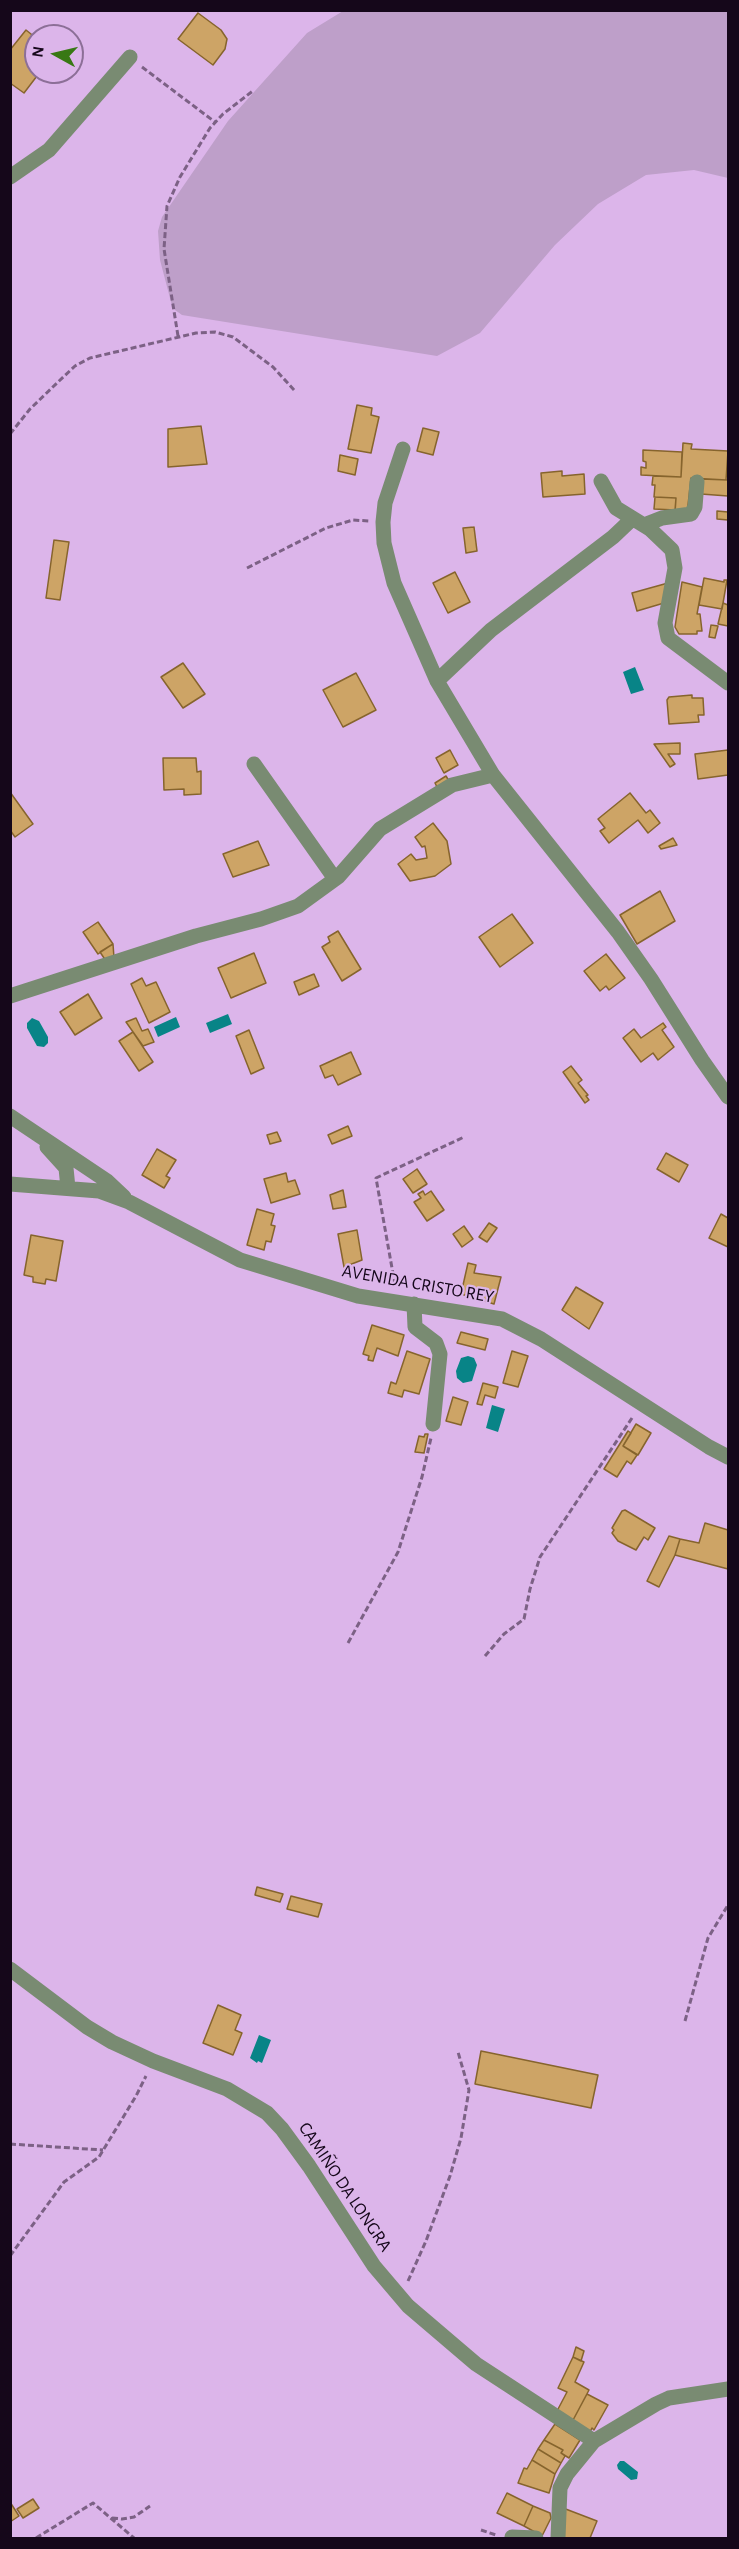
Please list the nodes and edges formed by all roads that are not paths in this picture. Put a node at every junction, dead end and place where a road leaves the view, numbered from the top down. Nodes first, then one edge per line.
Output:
1 (130, 57) road end
2 (10, 177) edge
3 (403, 449) dead end
4 (601, 482) dead end
5 (697, 482) dead end
6 (638, 522) junction
7 (438, 681) junction
8 (729, 683) edge
9 (254, 764) dead end
10 (493, 775) junction
11 (336, 879) junction
12 (10, 996) edge
13 (729, 1097) edge
14 (10, 1116) edge
15 (32, 1130) junction
16 (10, 1184) edge
17 (68, 1188) junction
18 (129, 1202) junction
19 (414, 1304) junction
20 (433, 1424) road end
21 (729, 1457) edge
22 (10, 1969) edge
23 (729, 2389) edge
24 (594, 2442) junction
25 (512, 2537) dead end
26 (536, 2538) edge
27 (558, 2538) edge

1 - 2 street
3 - 7 street
4 - 6 street
5 - 6 street
6 - 7 street
6 - 8 street
7 - 10 street
9 - 11 street
10 - 11 street
10 - 13 street
11 - 12 street
14 - 15 street
15 - 17 street
15 - 18 street
16 - 17 street, AVENIDA CRISTO REY
17 - 18 street, AVENIDA CRISTO REY
18 - 19 street, AVENIDA CRISTO REY
19 - 20 street
19 - 21 street, AVENIDA CRISTO REY
22 - 24 street, CAMIÑO DA LONGRA
23 - 24 street
24 - 27 street
25 - 26 street

